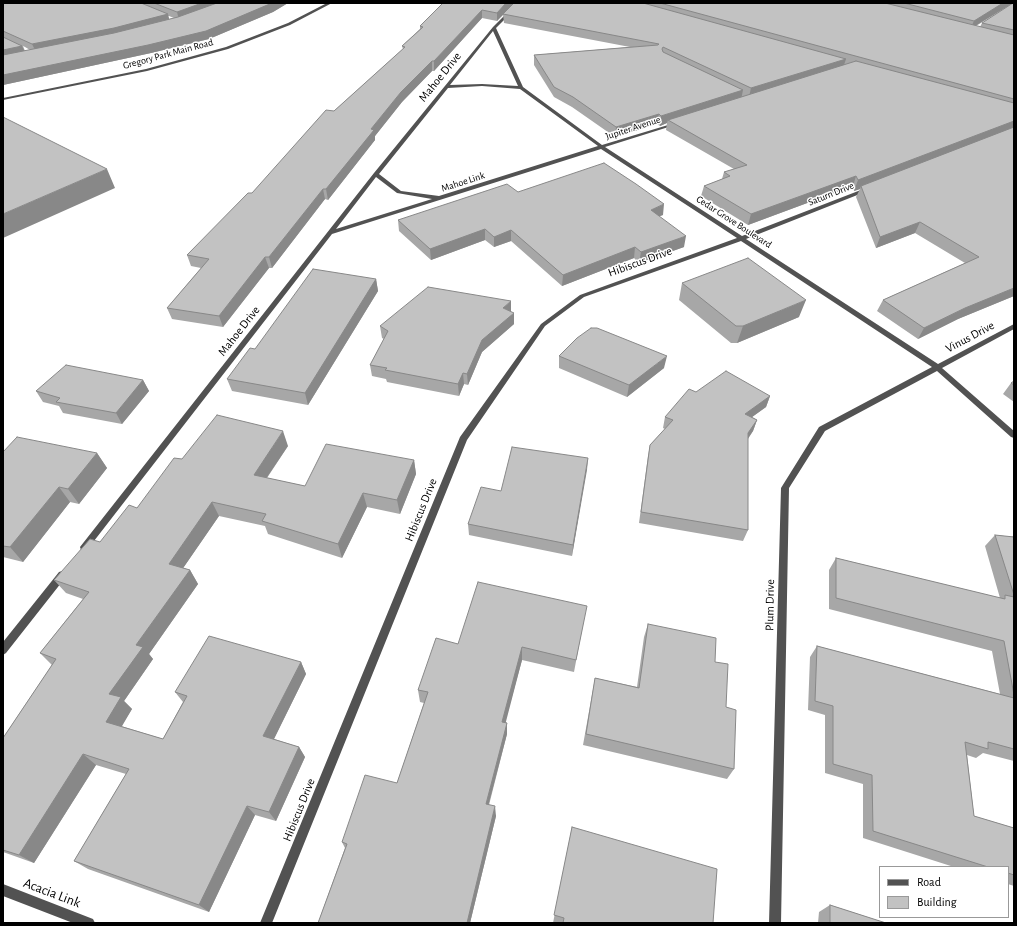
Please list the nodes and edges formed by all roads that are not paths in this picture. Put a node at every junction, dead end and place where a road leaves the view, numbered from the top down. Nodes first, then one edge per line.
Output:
1 (330, 3) edge
2 (519, 3) edge
3 (494, 28) junction
4 (446, 87) junction
5 (521, 88) junction
6 (3, 99) edge
7 (683, 121) edge
8 (602, 147) junction
9 (376, 174) junction
10 (875, 186) edge
11 (442, 198) junction
12 (330, 234) junction
13 (743, 238) junction
14 (1014, 326) edge
15 (937, 367) junction
16 (1014, 435) edge
17 (81, 550) edge
18 (66, 569) edge
19 (3, 650) edge
20 (3, 890) edge
21 (89, 923) edge
22 (266, 923) edge
23 (775, 923) edge

1 - 6 street, Gregory Park Main Road
2 - 3 street
3 - 4 street, Mahoe Drive
3 - 5 street, Cedar Grove Boulevard
4 - 5 street
4 - 9 street, Mahoe Drive
5 - 8 street, Cedar Grove Boulevard
7 - 8 street, Jupiter Avenue
8 - 11 street, Mahoe Link
8 - 13 street, Cedar Grove Boulevard
9 - 11 street
9 - 12 street, Mahoe Drive
10 - 13 street, Saturn Drive
11 - 12 street, Mahoe Link
12 - 17 street, Mahoe Drive
13 - 15 street, Cedar Grove Boulevard
13 - 22 street, Hibiscus Drive
14 - 15 street, Vinus Drive
15 - 16 street, Cedar Grove Boulevard
15 - 23 street, Plum Drive
18 - 19 street
20 - 21 street, Acacia Link

